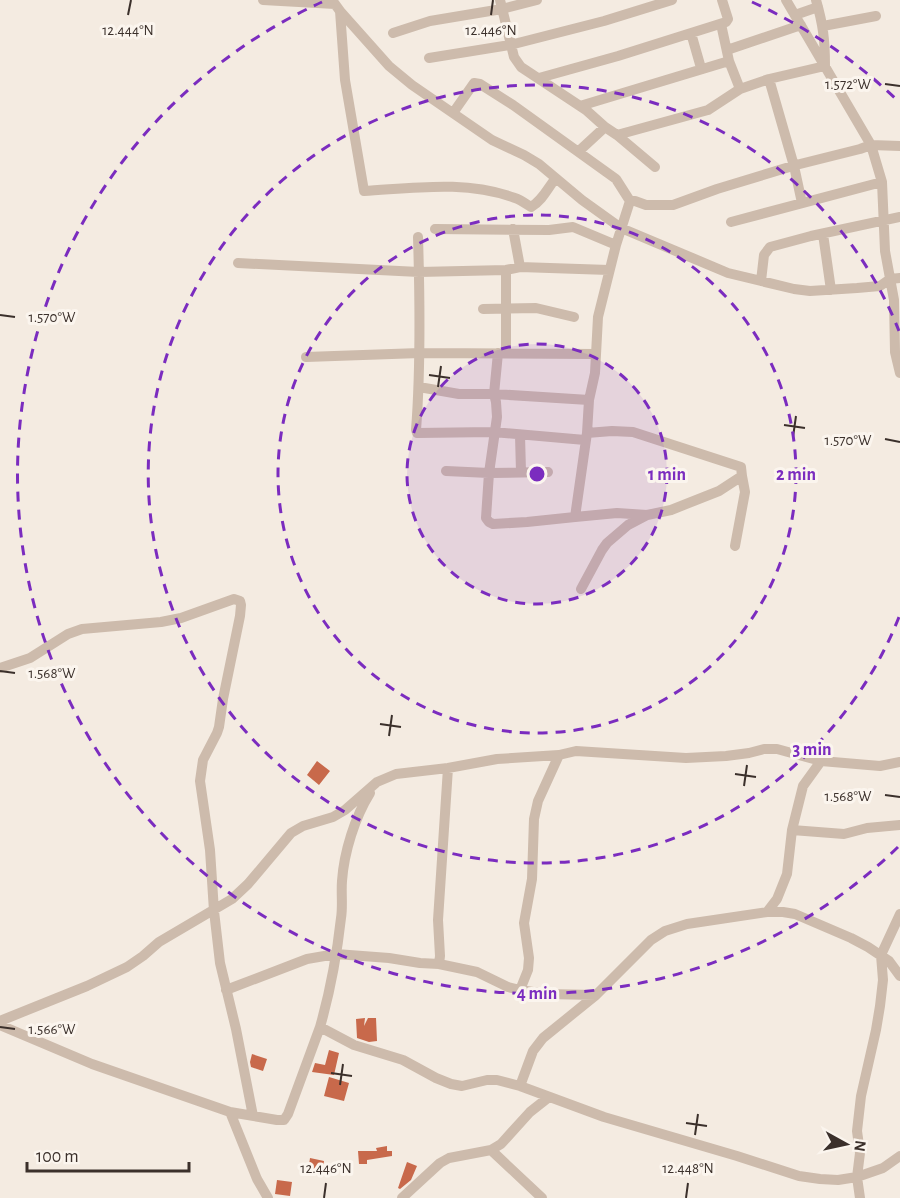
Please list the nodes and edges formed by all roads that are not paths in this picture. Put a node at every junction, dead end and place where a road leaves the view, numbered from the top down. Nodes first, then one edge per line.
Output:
1 (263, 0) edge
2 (537, 0) edge
3 (672, 0) edge
4 (722, 0) edge
5 (786, 0) edge
6 (501, 4) edge
7 (817, 4) edge
8 (336, 5) edge
9 (876, 16) dead end
10 (798, 20) junction
11 (722, 24) junction
12 (823, 26) junction
13 (393, 33) dead end
14 (691, 33) junction
15 (510, 45) junction
16 (728, 56) junction
17 (429, 58) dead end
18 (825, 66) junction
19 (701, 68) junction
20 (539, 78) junction
21 (769, 79) junction
22 (740, 89) junction
23 (580, 106) junction
24 (453, 113) junction
25 (605, 127) junction
26 (617, 135) junction
27 (871, 145) junction
28 (900, 146) edge
29 (579, 151) junction
30 (655, 166) dead end
31 (794, 166) junction
32 (555, 178) junction
33 (882, 182) junction
34 (630, 201) junction
35 (802, 203) junction
36 (900, 218) edge
37 (731, 222) dead end
38 (884, 222) junction
39 (435, 228) dead end
40 (621, 228) junction
41 (513, 229) junction
42 (823, 234) junction
43 (418, 237) dead end
44 (616, 244) junction
45 (238, 263) dead end
46 (520, 267) junction
47 (506, 270) junction
48 (609, 270) junction
49 (419, 272) junction
50 (895, 278) edge
51 (761, 281) junction
52 (831, 290) junction
53 (483, 309) dead end
54 (506, 309) junction
55 (574, 317) dead end
56 (898, 349) edge
57 (420, 353) junction
58 (502, 353) junction
59 (596, 354) junction
60 (306, 357) dead end
61 (900, 373) edge
62 (420, 387) junction
63 (494, 394) junction
64 (589, 400) junction
65 (494, 432) junction
66 (520, 435) junction
67 (586, 437) junction
68 (446, 471) dead end
69 (521, 472) junction
70 (548, 472) dead end
71 (489, 473) junction
72 (742, 476) junction
73 (647, 515) junction
74 (575, 517) junction
75 (735, 546) dead end
76 (581, 589) dead end
77 (0, 668) edge
78 (559, 755) junction
79 (821, 760) junction
80 (900, 762) edge
81 (448, 768) junction
82 (377, 782) junction
83 (900, 825) edge
84 (792, 830) junction
85 (214, 910) junction
86 (767, 912) junction
87 (900, 914) edge
88 (336, 954) junction
89 (882, 955) junction
90 (439, 964) junction
91 (900, 976) edge
92 (226, 990) junction
93 (520, 990) junction
94 (596, 995) junction
95 (0, 1023) edge
96 (320, 1027) junction
97 (520, 1086) junction
98 (549, 1097) junction
99 (230, 1112) junction
100 (253, 1116) junction
101 (491, 1150) junction
102 (900, 1156) edge
103 (857, 1177) junction
104 (268, 1198) edge
105 (402, 1198) edge
106 (542, 1198) edge
107 (860, 1198) edge

1 - 8 street
2 - 6 street
3 - 15 street
4 - 11 street
5 - 10 street
6 - 13 street
6 - 15 street
7 - 10 street
7 - 12 street
8 - 24 street
8 - 32 street
9 - 12 street
10 - 16 street
10 - 18 street
11 - 14 street
11 - 16 street
12 - 18 street
14 - 19 street
14 - 20 street
15 - 17 street
15 - 20 street
16 - 19 street
16 - 22 street
18 - 21 street
18 - 27 street
19 - 23 street
20 - 23 street
21 - 22 street
21 - 31 street
22 - 26 street
23 - 25 street
24 - 29 street
24 - 32 street
25 - 26 street
25 - 29 street
26 - 30 street
27 - 28 street
27 - 31 street
27 - 33 street
29 - 34 street
31 - 34 street
31 - 35 street
32 - 40 street
33 - 35 street
33 - 38 street
34 - 40 street
35 - 37 street
36 - 38 street
38 - 42 street
38 - 50 street
39 - 41 street
40 - 44 street
40 - 51 street
41 - 44 street
41 - 46 street
42 - 51 street
42 - 52 street
43 - 49 street
44 - 48 street
45 - 49 street
46 - 47 street
46 - 48 street
47 - 49 street
47 - 54 street
48 - 59 street
49 - 57 street
50 - 52 street
50 - 56 street
51 - 52 street
53 - 54 street
54 - 55 street
54 - 58 street
56 - 61 street
57 - 58 street
57 - 60 street
57 - 62 street
58 - 59 street
58 - 63 street
59 - 64 street
62 - 63 street
62 - 65 street
63 - 64 street
63 - 65 street
64 - 67 street
65 - 66 street
65 - 71 street
66 - 67 street
66 - 69 street
67 - 72 street
67 - 74 street
68 - 71 street
69 - 70 street
69 - 71 street
71 - 74 street
72 - 73 street
72 - 75 street
73 - 74 street
73 - 76 street
77 - 85 street
78 - 79 street
78 - 81 street
78 - 93 street
79 - 80 street
79 - 84 street
81 - 82 street
81 - 90 street
82 - 85 street
82 - 88 street
83 - 84 street
84 - 86 street
85 - 92 street
85 - 95 street
86 - 89 street
86 - 94 street
87 - 89 street
88 - 90 street
88 - 92 street
88 - 96 street
89 - 91 street
89 - 103 street
90 - 93 street
92 - 100 street
93 - 94 street
94 - 97 street
95 - 99 street
96 - 97 street
96 - 100 street
97 - 98 street
98 - 101 street
98 - 103 street
99 - 100 street
99 - 104 street
101 - 105 street
101 - 106 street
102 - 103 street
103 - 107 street

